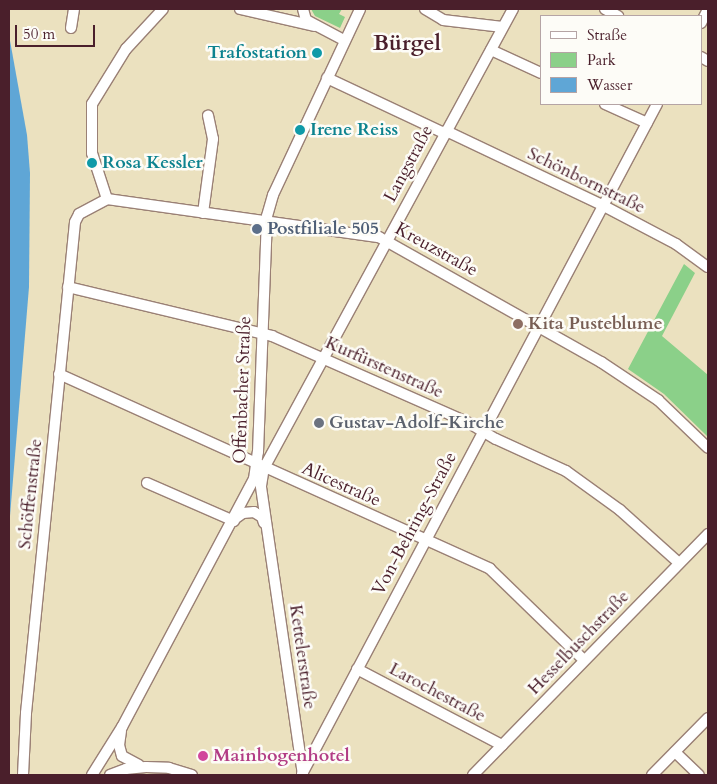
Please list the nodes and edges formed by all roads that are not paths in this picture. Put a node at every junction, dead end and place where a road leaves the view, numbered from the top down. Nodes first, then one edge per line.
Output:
1 (74, 9) edge
2 (163, 9) edge
3 (240, 9) edge
4 (303, 9) edge
5 (360, 9) edge
6 (425, 9) edge
7 (513, 9) edge
8 (605, 9) edge
9 (708, 9) edge
10 (616, 15) edge
11 (702, 21) edge
12 (314, 26) junction
13 (503, 26) junction
14 (71, 28) dead end
15 (344, 40) junction
16 (491, 50) junction
17 (540, 73) edge
18 (327, 78) junction
19 (607, 105) edge
20 (656, 105) edge
21 (208, 116) dead end
22 (647, 123) junction
23 (445, 132) junction
24 (107, 199) junction
25 (602, 205) junction
26 (203, 213) junction
27 (266, 221) junction
28 (386, 241) junction
29 (708, 267) edge
30 (68, 287) junction
31 (538, 325) junction
32 (262, 333) junction
33 (320, 358) junction
34 (59, 374) junction
35 (259, 432) junction
36 (482, 432) junction
37 (280, 433) junction
38 (708, 448) edge
39 (260, 466) junction
40 (147, 483) dead end
41 (235, 519) junction
42 (708, 534) edge
43 (426, 540) junction
44 (269, 544) junction
45 (679, 563) junction
46 (584, 660) junction
47 (357, 669) junction
48 (708, 718) edge
49 (122, 727) junction
50 (502, 745) junction
51 (675, 752) junction
52 (146, 767) junction
53 (302, 774) edge
54 (23, 775) edge
55 (92, 775) edge
56 (110, 775) edge
57 (192, 775) edge
58 (473, 775) edge
59 (652, 775) edge
60 (699, 775) edge

1 - 14 street
2 - 24 street
3 - 12 street
4 - 12 street
5 - 15 street, Offenbacher Straße
6 - 13 street
7 - 13 street, Langstraße
8 - 10 street
9 - 11 street
12 - 15 street
13 - 16 street, Langstraße
15 - 18 street, Offenbacher Straße
16 - 17 street
16 - 23 street, Langstraße
18 - 23 street, Schönbornstraße
18 - 27 street, Offenbacher Straße
19 - 22 street
20 - 22 street, Von-Behring-Straße
21 - 26 street
22 - 25 street, Von-Behring-Straße
23 - 25 street, Schönbornstraße
23 - 28 street, Langstraße
24 - 26 street, Kreuzstraße
24 - 30 street, Schöffenstraße
25 - 29 street, Schönbornstraße
25 - 31 street, Von-Behring-Straße
26 - 27 street, Kreuzstraße
27 - 28 street, Kreuzstraße
27 - 32 street, Offenbacher Straße
28 - 31 street, Kreuzstraße
28 - 33 street, Langstraße
30 - 32 street, Kurfürstenstraße
30 - 34 street, Schöffenstraße
31 - 36 street, Von-Behring-Straße
31 - 38 street, Kreuzstraße
32 - 33 street, Kurfürstenstraße
32 - 35 street, Offenbacher Straße
33 - 36 street, Kurfürstenstraße
33 - 37 street, Langstraße
34 - 39 street, Alicestraße
34 - 54 street, Schöffenstraße
35 - 37 street
35 - 39 street, Offenbacher Straße
36 - 43 street, Von-Behring-Straße
36 - 45 street, Kurfürstenstraße
37 - 39 street, Langstraße
39 - 41 street, Offenbacher Straße
39 - 43 street, Alicestraße
39 - 44 street, Kettelerstraße
40 - 41 street
41 - 44 street, Kettelerstraße
41 - 49 street, Offenbacher Straße
42 - 45 street, Hesselbuschstraße
43 - 46 street, Alicestraße
43 - 47 street, Von-Behring-Straße
44 - 53 street, Kettelerstraße
45 - 46 street, Hesselbuschstraße
46 - 50 street, Hesselbuschstraße
47 - 50 street, Larochestraße
47 - 53 street, Von-Behring-Straße
48 - 51 street
49 - 52 street
49 - 55 street, Offenbacher Straße
50 - 58 street, Hesselbuschstraße
51 - 59 street
51 - 60 street
52 - 56 street
52 - 57 street

